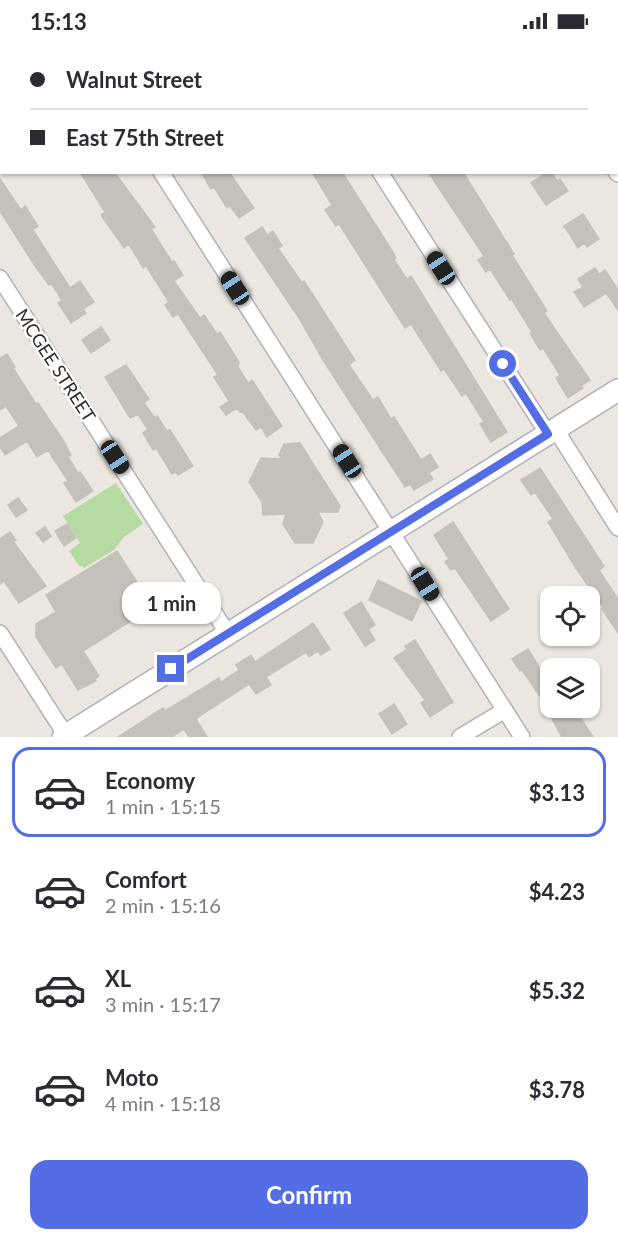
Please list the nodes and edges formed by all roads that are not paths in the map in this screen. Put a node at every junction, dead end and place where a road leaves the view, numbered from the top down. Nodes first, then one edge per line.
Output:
1 (162, 174) edge
2 (381, 174) edge
3 (0, 278) edge
4 (618, 390) edge
5 (552, 432) junction
6 (618, 528) edge
7 (392, 531) junction
8 (0, 633) edge
9 (228, 634) junction
10 (505, 710) junction
11 (65, 736) edge
12 (460, 737) edge
13 (522, 737) edge

1 - 7 street
2 - 5 street
3 - 9 street, MCGEE STREET
4 - 5 main road
5 - 6 street
5 - 7 main road
7 - 9 main road
7 - 10 street
8 - 11 street
9 - 11 main road
10 - 12 street
10 - 13 street

